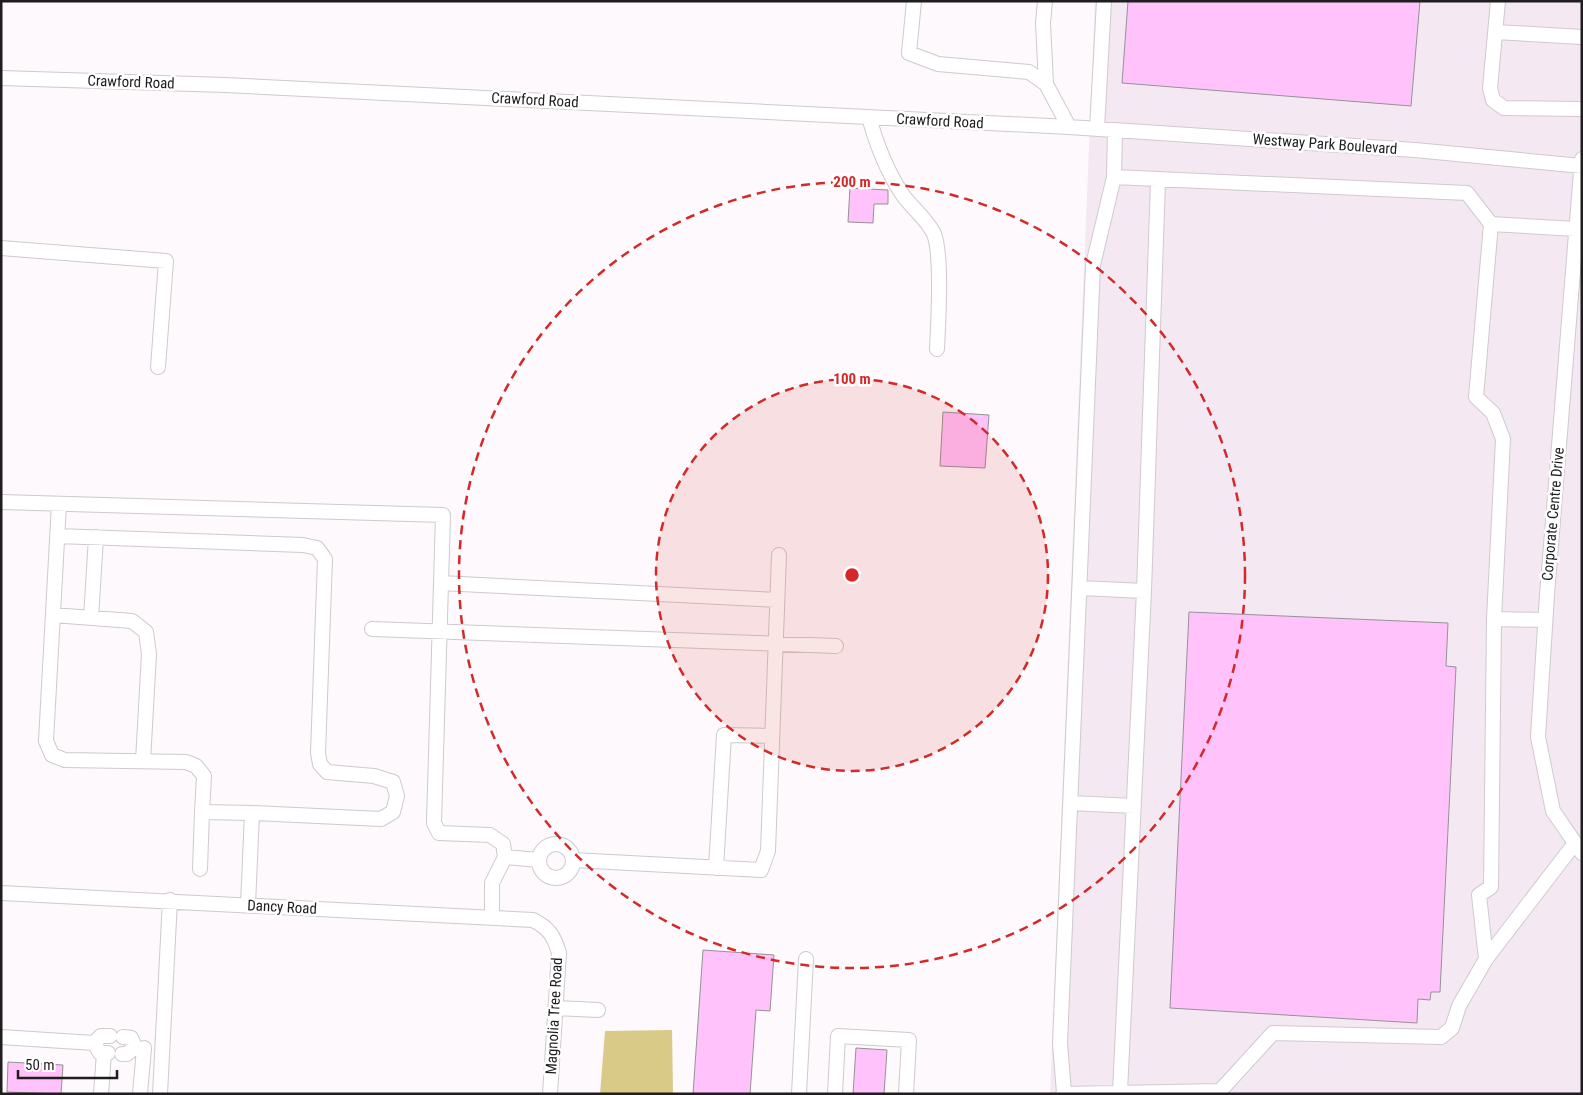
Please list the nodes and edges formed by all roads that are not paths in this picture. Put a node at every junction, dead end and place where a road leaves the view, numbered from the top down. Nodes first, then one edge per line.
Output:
1 (914, 1) edge
2 (1045, 1) edge
3 (1104, 1) edge
4 (1498, 1) edge
5 (1496, 32) junction
6 (1582, 36) edge
7 (1, 78) edge
8 (1046, 84) junction
9 (1582, 109) edge
10 (869, 117) junction
11 (1069, 128) junction
12 (1098, 129) junction
13 (1115, 130) junction
14 (1582, 159) edge
15 (1582, 166) edge
16 (1114, 177) junction
17 (1158, 181) junction
18 (1491, 224) junction
19 (1576, 229) junction
20 (1, 248) edge
21 (937, 349) dead end
22 (158, 367) dead end
23 (1, 502) edge
24 (59, 504) junction
25 (57, 536) junction
26 (96, 537) junction
27 (779, 555) dead end
28 (441, 583) junction
29 (1080, 588) junction
30 (1144, 591) junction
31 (777, 600) junction
32 (53, 615) junction
33 (91, 618) junction
34 (1494, 619) junction
35 (1545, 620) junction
36 (372, 629) dead end
37 (440, 632) junction
38 (775, 644) junction
39 (836, 646) dead end
40 (772, 736) junction
41 (143, 762) junction
42 (1071, 803) junction
43 (1134, 806) junction
44 (202, 812) junction
45 (252, 813) junction
46 (1579, 848) edge
47 (505, 857) junction
48 (538, 860) junction
49 (572, 860) junction
50 (716, 868) junction
51 (200, 869) dead end
52 (1, 893) edge
53 (170, 900) junction
54 (248, 905) junction
55 (492, 918) junction
56 (554, 938) joint
57 (806, 959) dead end
58 (1486, 959) junction
59 (556, 1008) junction
60 (598, 1010) dead end
61 (1, 1037) edge
62 (140, 1047) junction
63 (162, 1048) junction
64 (102, 1050) junction
65 (122, 1054) dead end
66 (1120, 1092) junction
67 (1064, 1093) edge
68 (101, 1094) edge
69 (140, 1094) edge
70 (160, 1094) edge
71 (550, 1094) edge
72 (799, 1094) edge
73 (835, 1094) edge
74 (906, 1094) edge

1 - 8 street
2 - 8 street
3 - 12 street
4 - 5 street
5 - 6 street
5 - 9 street
7 - 10 street, Crawford Road
8 - 11 street
10 - 11 street, Crawford Road
10 - 21 street
11 - 12 street, Westway Park Boulevard
12 - 13 street, Westway Park Boulevard
13 - 15 street, Westway Park Boulevard
13 - 16 street
14 - 15 street, Corporate Centre Drive
15 - 19 street, Corporate Centre Drive
16 - 17 street
16 - 29 street
17 - 18 street
17 - 30 street
18 - 19 street
18 - 34 street
19 - 35 street, Corporate Centre Drive
20 - 22 street
23 - 24 street
24 - 25 street
24 - 28 street
25 - 26 street
25 - 32 street
26 - 33 street
26 - 45 street
27 - 31 street
28 - 31 street
28 - 37 street
29 - 30 street
29 - 42 street
30 - 43 street
31 - 38 street
32 - 33 street
32 - 41 street
33 - 41 street
34 - 35 street
34 - 58 street
35 - 46 street, Corporate Centre Drive
36 - 37 street
37 - 38 street
37 - 47 street
38 - 39 street
38 - 40 street
40 - 50 street
40 - 50 street
41 - 44 street
42 - 43 street
42 - 67 street
43 - 66 street
44 - 45 street
44 - 51 street
45 - 54 street
46 - 58 street
47 - 48 street
47 - 55 street
48 - 49 street
48 - 49 street
49 - 50 street
52 - 53 street, Dancy Road
53 - 54 street, Dancy Road
53 - 63 street
54 - 55 street, Dancy Road
55 - 56 street, Dancy Road
56 - 59 street, Magnolia Tree Road
57 - 72 street
58 - 66 street
59 - 60 street
59 - 71 street, Magnolia Tree Road
61 - 64 street
62 - 63 street
62 - 64 street
62 - 65 street
62 - 69 street
63 - 70 street
64 - 68 street
66 - 67 street
73 - 74 street

